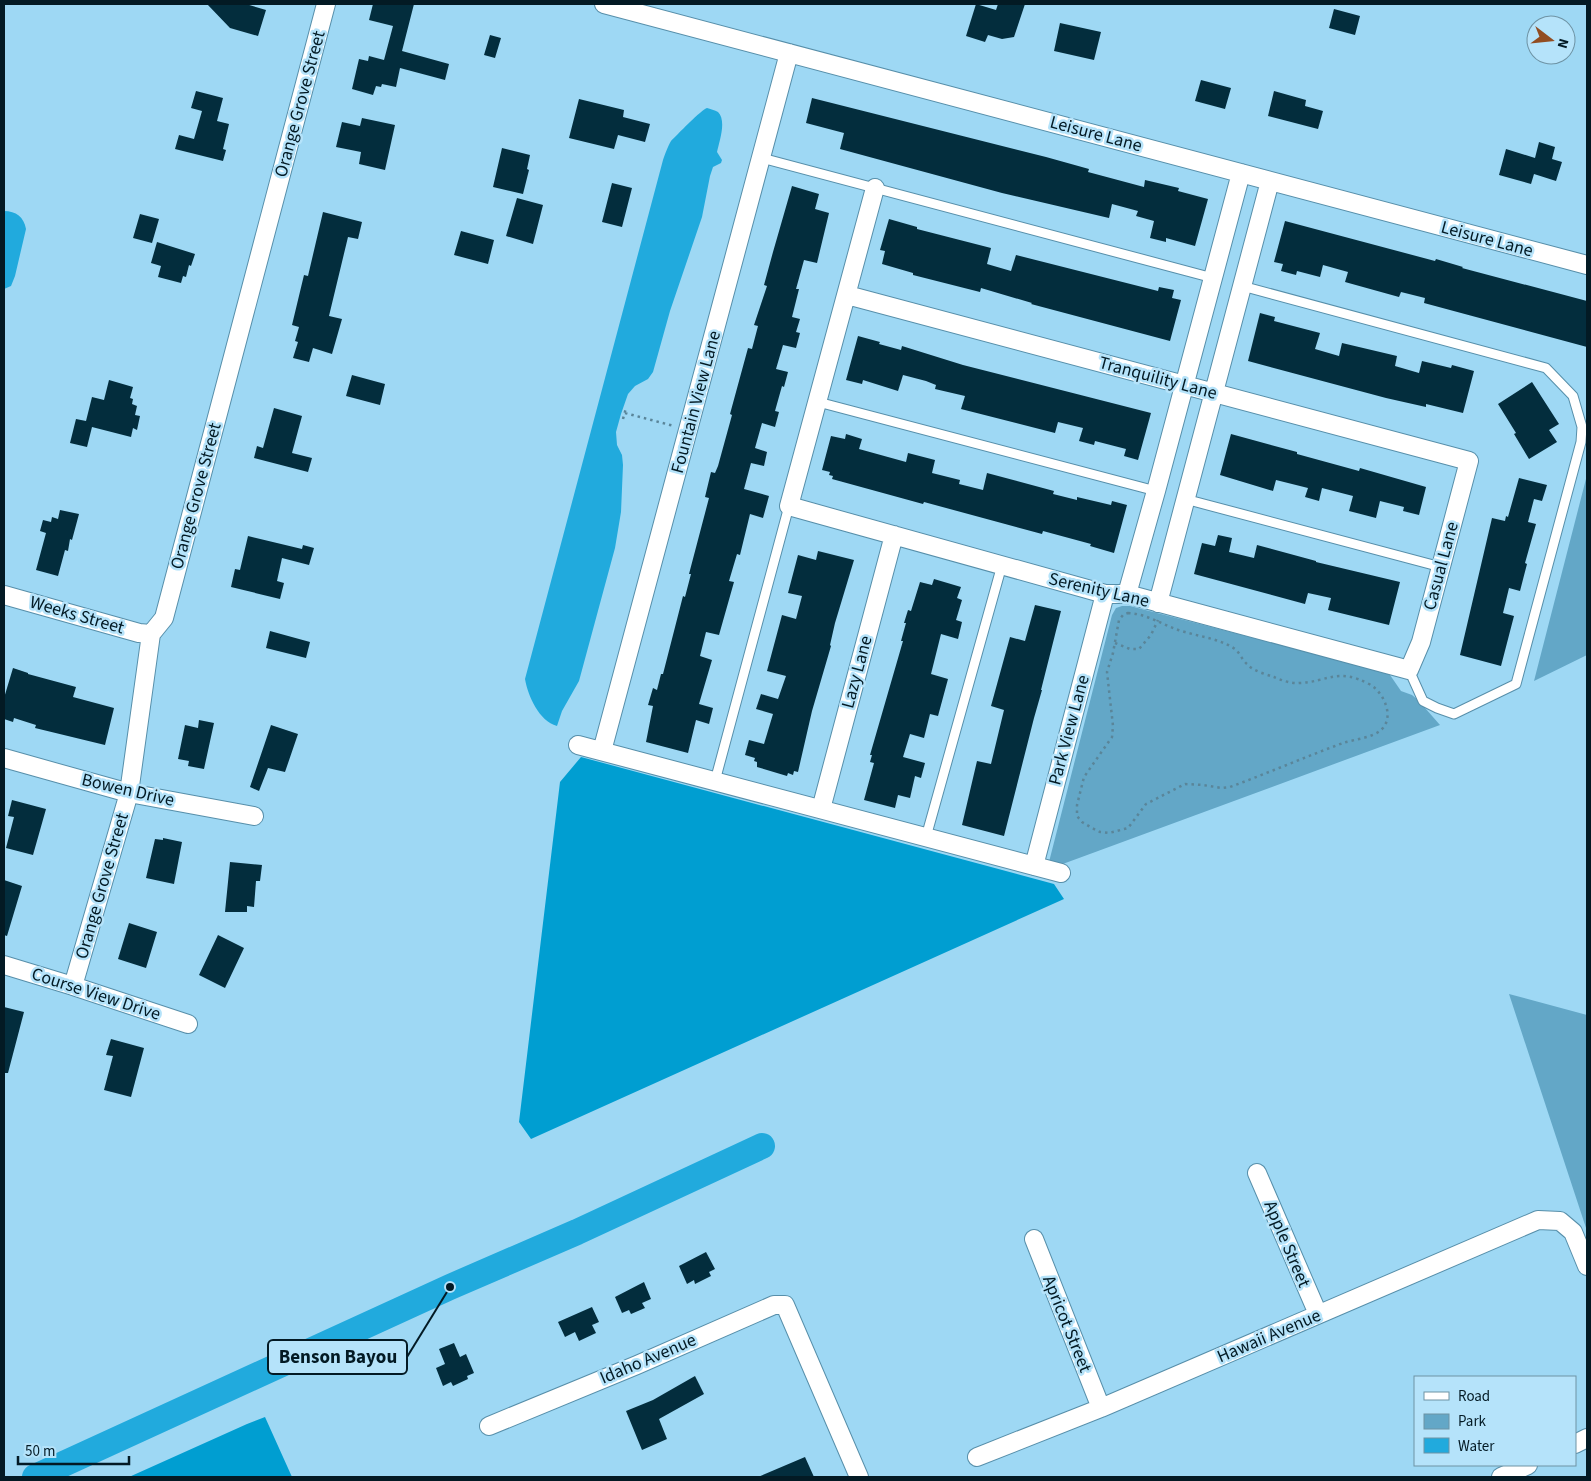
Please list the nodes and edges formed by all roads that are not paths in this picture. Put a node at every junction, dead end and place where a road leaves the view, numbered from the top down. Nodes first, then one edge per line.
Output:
1 (326, 4) edge
2 (604, 4) edge
3 (789, 53) junction
4 (762, 158) junction
5 (1241, 173) junction
6 (1270, 181) junction
7 (875, 188) junction
8 (1587, 266) edge
9 (1213, 278) junction
10 (1242, 286) junction
11 (846, 295) junction
12 (1185, 385) junction
13 (1214, 393) junction
14 (818, 402) junction
15 (1469, 461) joint
16 (1156, 491) junction
17 (1185, 499) junction
18 (790, 506) junction
19 (894, 535) junction
20 (1002, 565) junction
21 (1441, 567) junction
22 (1105, 594) junction
23 (1127, 594) junction
24 (4, 595) edge
25 (1158, 612) junction
26 (151, 634) junction
27 (1409, 670) junction
28 (578, 745) dead end
29 (602, 751) junction
30 (4, 758) edge
31 (715, 781) junction
32 (129, 793) junction
33 (821, 809) junction
34 (254, 816) dead end
35 (926, 837) junction
36 (1034, 866) junction
37 (1060, 873) dead end
38 (4, 965) edge
39 (73, 986) junction
40 (188, 1024) dead end
41 (1257, 1173) dead end
42 (1034, 1239) dead end
43 (1587, 1266) edge
44 (1318, 1314) junction
45 (1101, 1408) junction
46 (489, 1426) dead end
47 (977, 1457) dead end
48 (1526, 1466) edge
49 (859, 1477) edge
50 (1501, 1477) edge

1 - 26 street, Orange Grove Street
2 - 3 street, Leisure Lane
3 - 4 street, Fountain View Lane
3 - 5 street, Leisure Lane
4 - 7 lane
4 - 29 street, Fountain View Lane
5 - 6 street, Leisure Lane
5 - 9 street
6 - 8 street, Leisure Lane
6 - 10 street
7 - 9 lane
7 - 11 street
9 - 12 street
10 - 13 street
10 - 27 lane
11 - 12 street, Tranquility Lane
11 - 14 street
12 - 13 street, Tranquility Lane
12 - 16 street
13 - 15 street, Tranquility Lane
13 - 17 street
14 - 16 lane
14 - 18 street
15 - 21 street, Casual Lane
16 - 23 street
17 - 21 lane
17 - 25 street
18 - 19 street, Serenity Lane
18 - 31 lane
19 - 20 street, Serenity Lane
19 - 33 street, Lazy Lane
20 - 22 street, Serenity Lane
20 - 35 lane
21 - 27 street, Casual Lane
22 - 23 street, Serenity Lane
22 - 36 street, Park View Lane
23 - 25 street, Serenity Lane
24 - 26 street, Weeks Street
25 - 27 street, Serenity Lane
26 - 32 street, Orange Grove Street
28 - 29 street
29 - 31 street
30 - 32 street, Bowen Drive
31 - 33 street
32 - 34 street, Bowen Drive
32 - 39 street, Orange Grove Street
33 - 35 street
35 - 36 street
36 - 37 street
38 - 39 street, Course View Drive
39 - 40 street, Course View Drive
41 - 44 street, Apple Street
42 - 45 street, Apricot Street
43 - 44 street, Hawaii Avenue
44 - 45 street, Hawaii Avenue
45 - 47 street, Hawaii Avenue
46 - 49 street, Idaho Avenue
48 - 50 street

